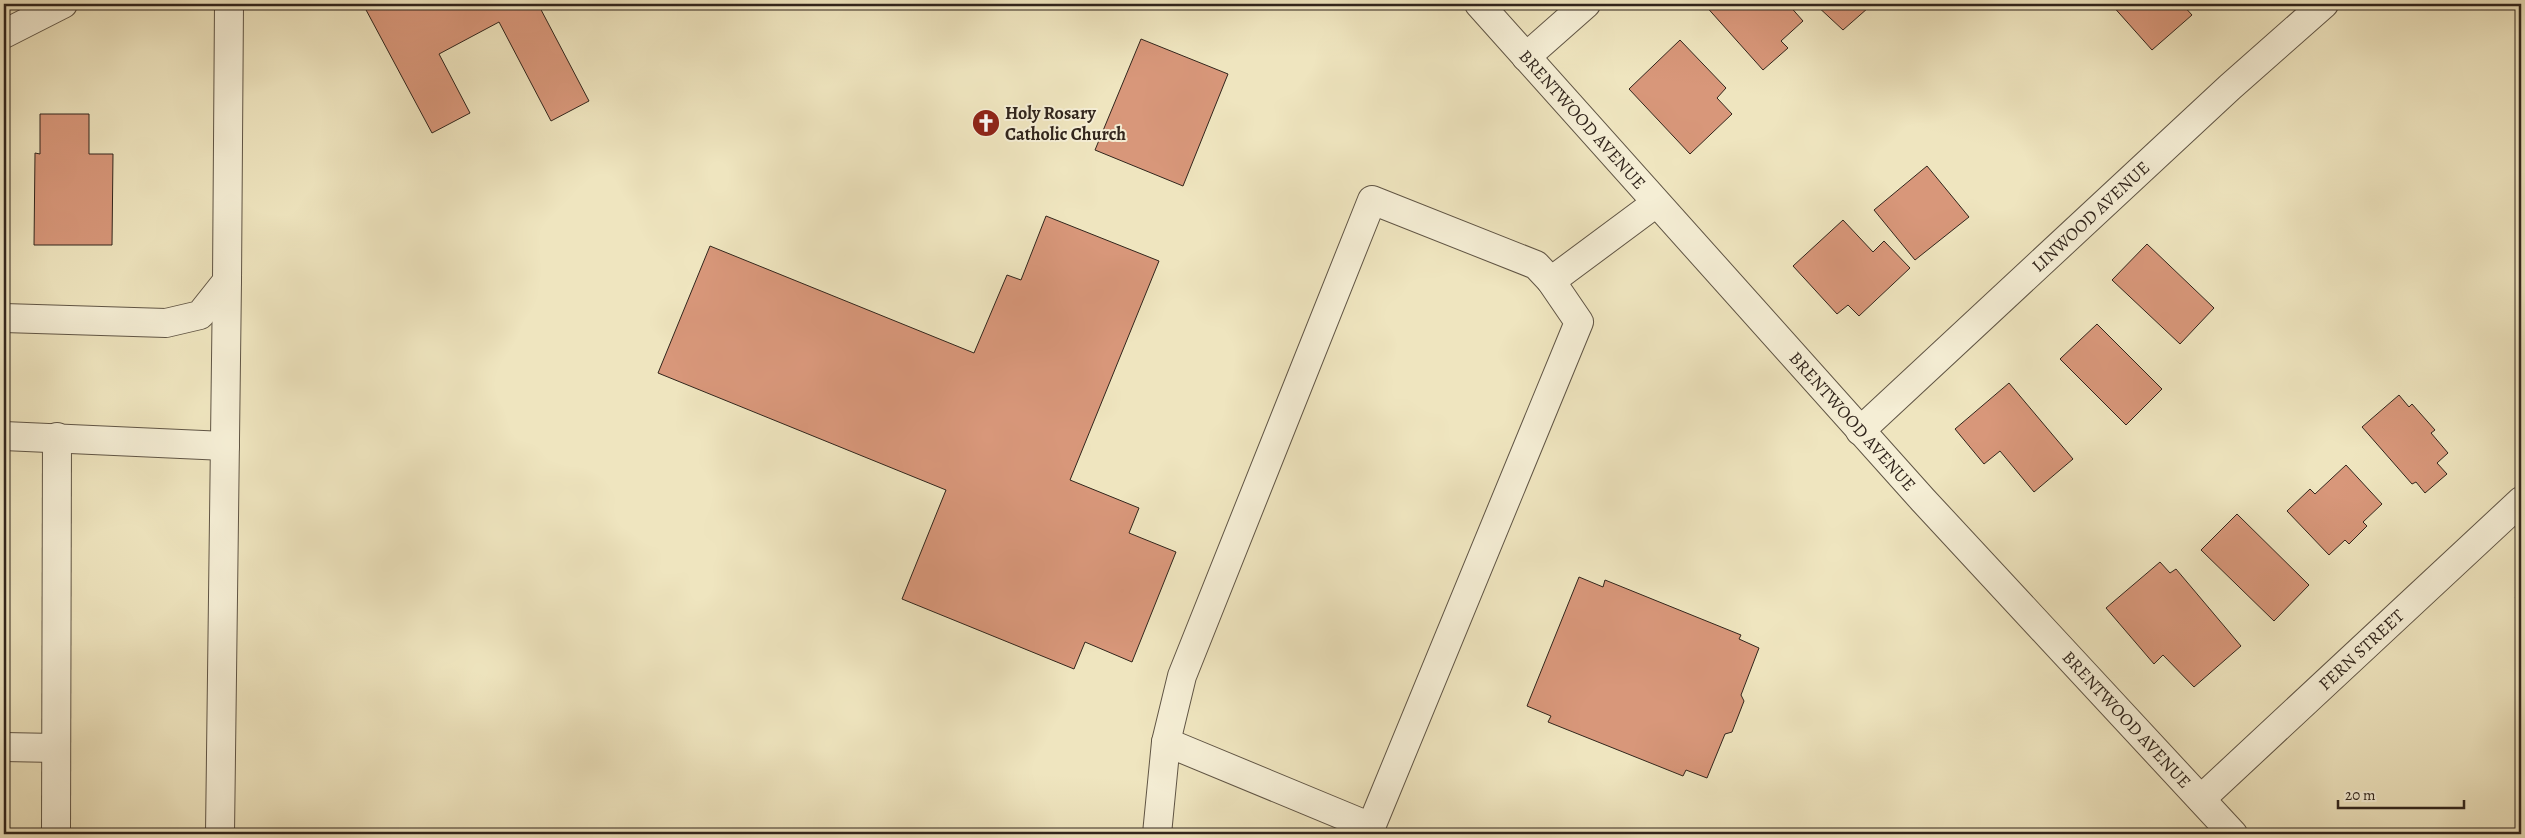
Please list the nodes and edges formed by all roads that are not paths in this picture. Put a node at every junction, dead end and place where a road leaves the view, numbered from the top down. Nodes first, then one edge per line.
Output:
1 (229, 4) edge
2 (1479, 4) edge
3 (1586, 4) edge
4 (2324, 4) edge
5 (50, 7) edge
6 (4, 34) edge
7 (1526, 57) junction
8 (1656, 203) junction
9 (227, 281) junction
10 (1551, 281) junction
11 (4, 318) edge
12 (1860, 430) junction
13 (4, 436) edge
14 (57, 437) junction
15 (225, 446) junction
16 (2521, 501) edge
17 (1166, 742) junction
18 (4, 747) edge
19 (56, 748) junction
20 (2201, 798) junction
21 (56, 834) edge
22 (220, 834) edge
23 (1157, 834) edge
24 (2233, 834) edge

1 - 9 street
2 - 7 street, BRENTWOOD AVENUE
3 - 7 street
4 - 12 street, LINWOOD AVENUE
5 - 6 street
7 - 8 street, BRENTWOOD AVENUE
8 - 10 street
8 - 12 street, BRENTWOOD AVENUE
9 - 11 street
9 - 15 street
10 - 17 street
10 - 17 street
12 - 20 street, BRENTWOOD AVENUE
13 - 14 street
14 - 15 street
14 - 19 street
15 - 22 street
16 - 20 street, FERN STREET
17 - 23 street
18 - 19 street
19 - 21 street
20 - 24 street, BRENTWOOD AVENUE

